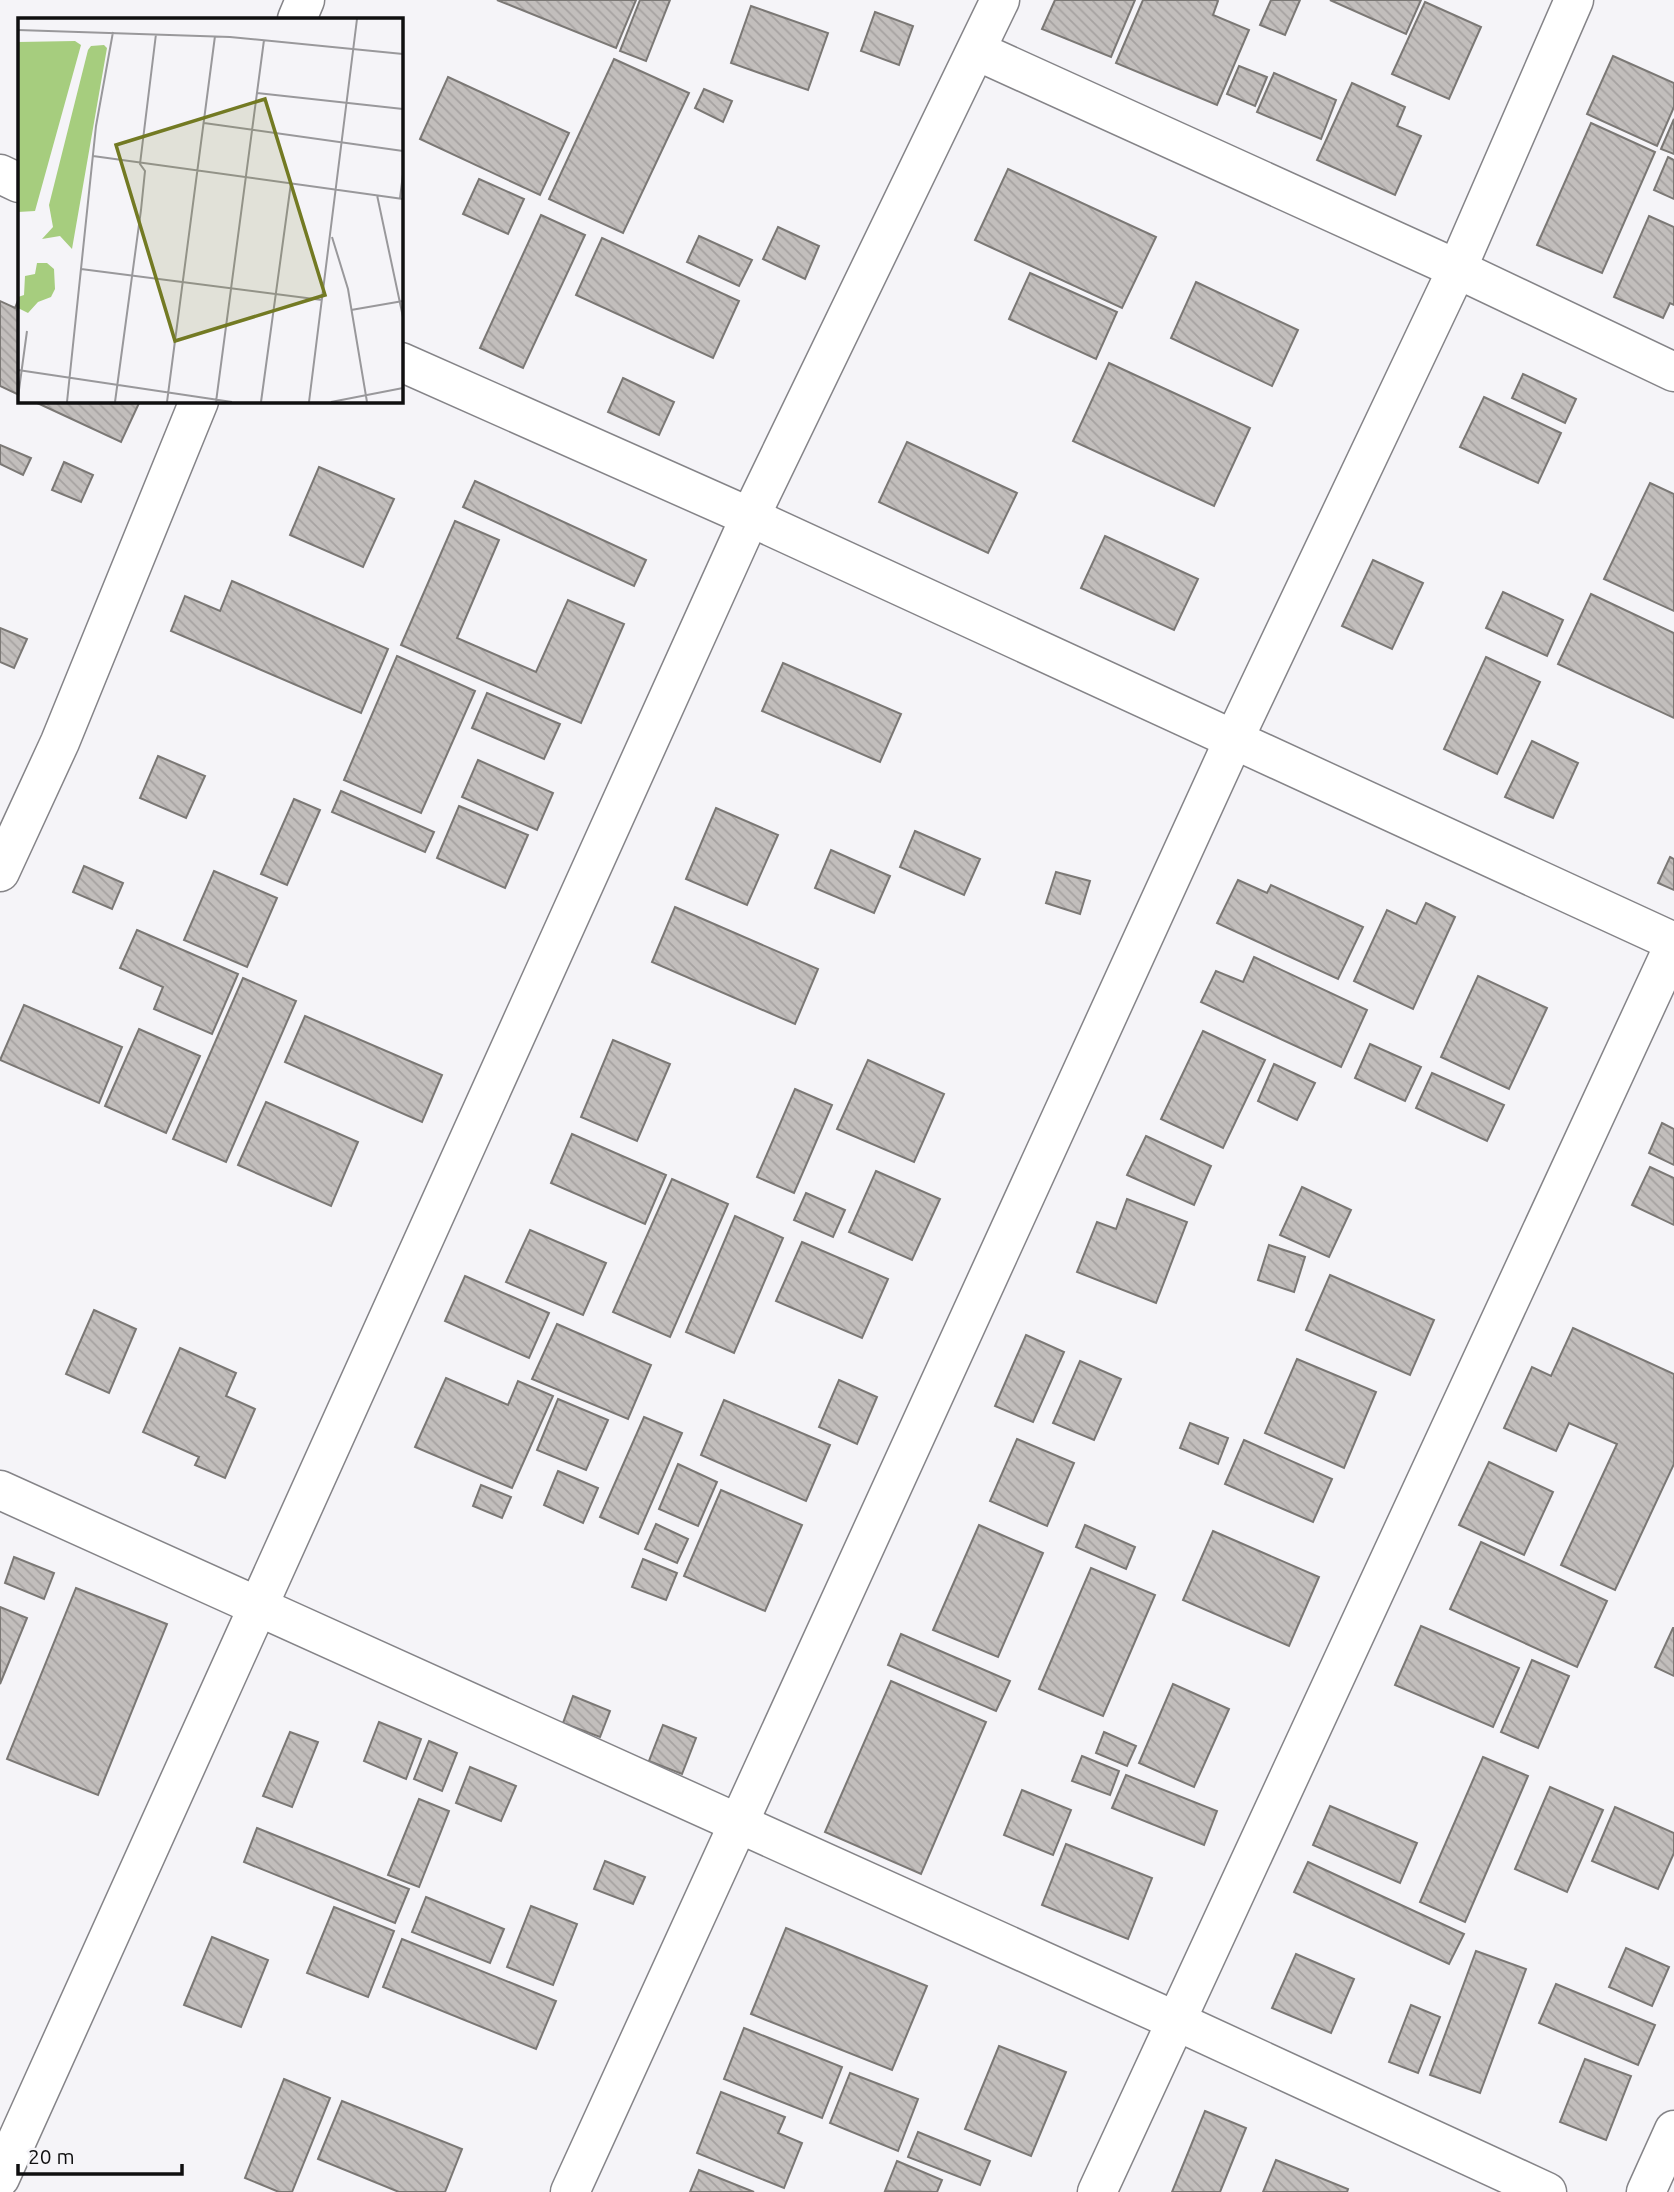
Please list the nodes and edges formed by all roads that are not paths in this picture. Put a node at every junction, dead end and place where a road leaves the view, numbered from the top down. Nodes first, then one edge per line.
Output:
1 (305, 0) edge
2 (1000, 0) edge
3 (1574, 0) edge
4 (297, 18) edge
5 (977, 51) junction
6 (0, 174) edge
7 (18, 183) edge
8 (1457, 269) junction
9 (402, 362) edge
10 (1674, 372) edge
11 (199, 402) edge
12 (750, 517) junction
13 (1234, 739) junction
14 (0, 872) edge
15 (1674, 944) edge
16 (0, 1490) edge
17 (256, 1607) junction
18 (737, 1825) junction
19 (1176, 2021) junction
20 (1674, 2130) edge
21 (0, 2178) edge
22 (570, 2192) edge
23 (1097, 2192) edge
24 (1547, 2192) edge
25 (1646, 2192) edge

1 - 4 street
2 - 5 street
3 - 8 street
5 - 8 street
5 - 12 street
6 - 7 street
8 - 10 street
8 - 13 street
9 - 12 street
11 - 14 street
12 - 13 street
12 - 17 street
13 - 15 street
13 - 18 street
15 - 19 street
16 - 17 street
17 - 18 street
17 - 21 street
18 - 19 street
18 - 22 street
19 - 23 street
19 - 24 street
20 - 25 street

